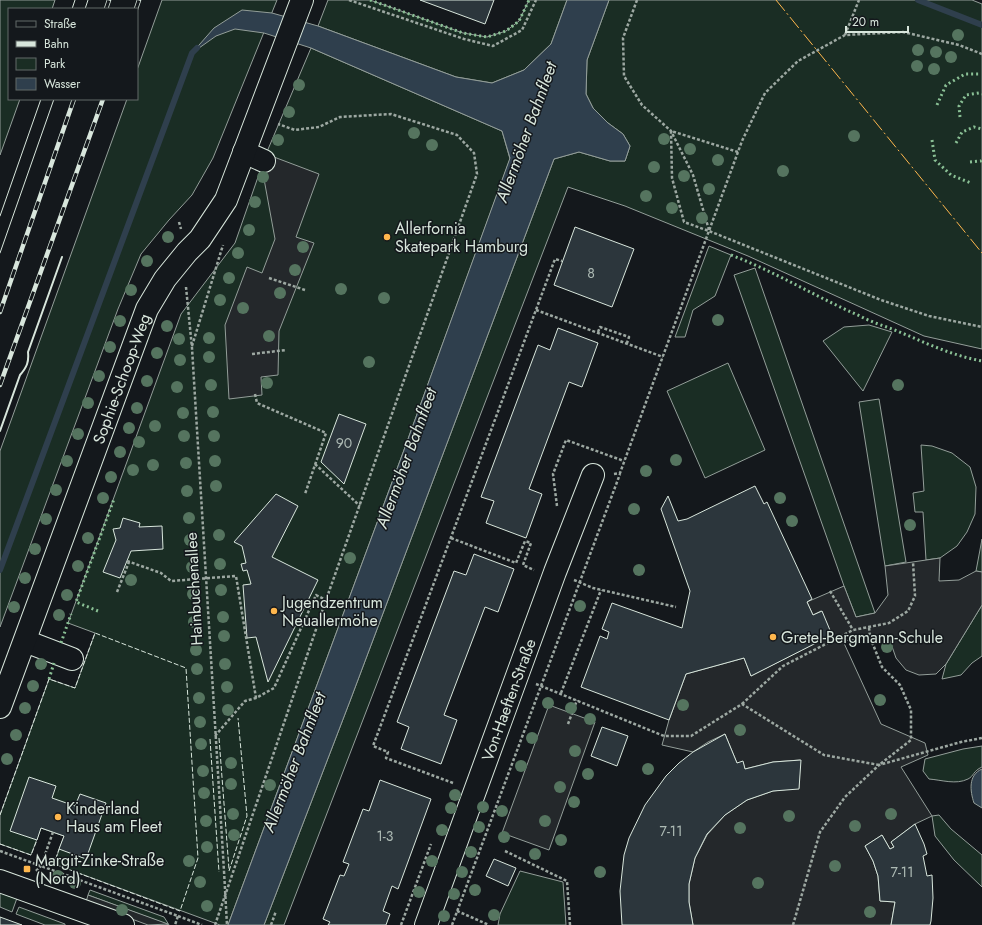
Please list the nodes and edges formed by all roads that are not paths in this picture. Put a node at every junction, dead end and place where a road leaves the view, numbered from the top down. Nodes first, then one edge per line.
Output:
1 (302, 0) edge
2 (244, 152) junction
3 (264, 161) dead end
4 (593, 475) road end
5 (25, 641) junction
6 (72, 659) dead end
7 (0, 707) edge
8 (10, 884) edge
9 (123, 925) edge
10 (426, 925) edge

1 - 2 street, Sophie-Schoop-Weg
2 - 3 street
2 - 5 street, Sophie-Schoop-Weg
4 - 10 street, Von-Haeften-Straße
5 - 6 street
5 - 7 street, Sophie-Schoop-Weg
8 - 9 street

